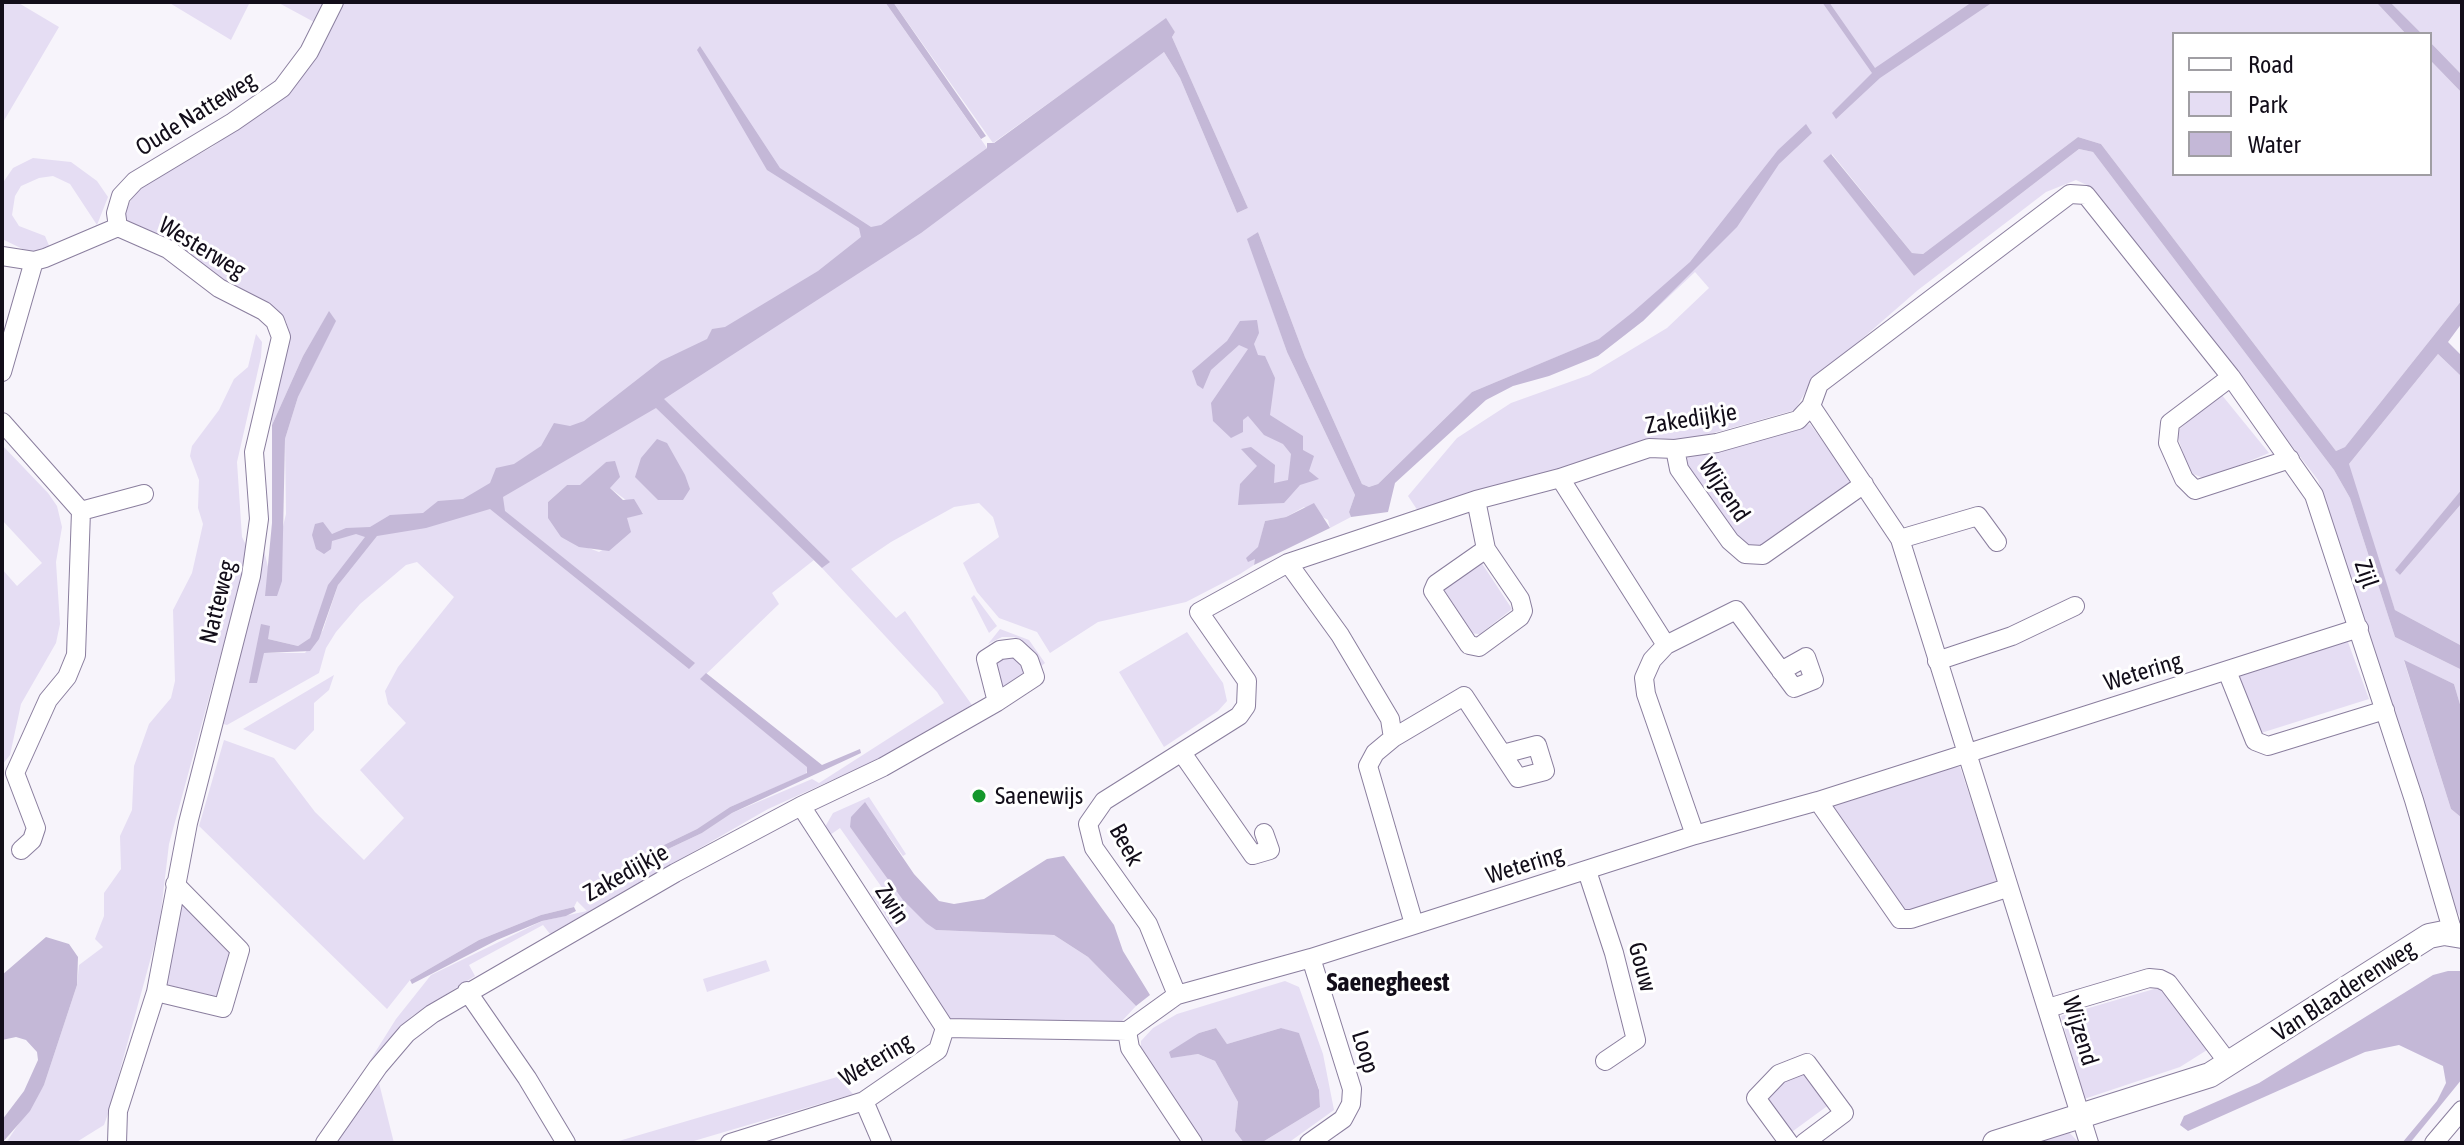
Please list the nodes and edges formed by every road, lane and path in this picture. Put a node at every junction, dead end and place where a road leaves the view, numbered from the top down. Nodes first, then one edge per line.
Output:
1 (334, 2) edge
2 (2086, 195) joint
3 (118, 227) junction
4 (2, 256) edge
5 (34, 261) junction
6 (280, 329) joint
7 (2, 372) edge
8 (2231, 377) junction
9 (1811, 406) junction
10 (2, 422) edge
11 (1675, 449) junction
12 (2290, 459) junction
13 (1560, 478) junction
14 (1864, 484) junction
15 (144, 494) dead end
16 (1476, 500) junction
17 (81, 511) junction
18 (1900, 539) junction
19 (1997, 542) dead end
20 (1486, 549) junction
21 (1288, 563) junction
22 (2075, 606) dead end
23 (1199, 612) joint
24 (2359, 628) junction
25 (1666, 645) junction
26 (1937, 661) junction
27 (1781, 671) dead end
28 (2227, 671) junction
29 (997, 702) dead end
30 (2385, 710) junction
31 (1393, 738) junction
32 (1967, 752) junction
33 (1182, 753) junction
34 (1503, 754) dead end
35 (8, 775) edge
36 (1818, 801) junction
37 (801, 806) junction
38 (1264, 833) dead end
39 (1695, 835) junction
40 (21, 850) dead end
41 (1587, 871) junction
42 (175, 884) junction
43 (2007, 888) junction
44 (1414, 924) junction
45 (2456, 935) edge
46 (1311, 958) junction
47 (467, 991) junction
48 (156, 992) junction
49 (1177, 995) junction
50 (2048, 1008) junction
51 (945, 1028) junction
52 (1127, 1031) junction
53 (1605, 1061) dead end
54 (2230, 1065) junction
55 (864, 1101) junction
56 (2462, 1110) edge
57 (2081, 1117) junction
58 (111, 1141) edge
59 (325, 1143) edge
60 (566, 1143) edge
61 (730, 1143) edge
62 (882, 1143) edge
63 (1193, 1143) edge
64 (1309, 1143) edge
65 (1789, 1143) edge
66 (1804, 1143) edge
67 (1995, 1143) edge
68 (2089, 1143) edge
69 (2434, 1143) edge

1 - 3 street, Oude Natteweg
2 - 8 street, Zijl
2 - 9 street, Zakedijkje
3 - 5 street
3 - 6 street, Westerweg
4 - 5 street
5 - 7 street
6 - 42 street, Natteweg
8 - 12 street, Zijl
8 - 12 street
9 - 11 street, Zakedijkje
9 - 14 street, Wijzend
10 - 17 street
11 - 13 street, Zakedijkje
11 - 14 street, Wijzend
12 - 24 street, Zijl
13 - 16 street, Zakedijkje
13 - 25 street
14 - 18 street, Wijzend
15 - 17 street
16 - 20 street
16 - 21 street, Zakedijkje
17 - 35 street
18 - 19 street
18 - 26 street, Wijzend
20 - 20 street
21 - 23 street, Zakedijkje
21 - 31 street
22 - 26 street
23 - 33 street, Beek
24 - 28 street, Wetering
24 - 30 street, Zijl
25 - 27 street
25 - 39 street
26 - 32 street, Wijzend
28 - 30 street
28 - 32 street, Wetering
29 - 37 street, Zakedijkje
30 - 45 street, Zijl
31 - 34 street
31 - 44 street
32 - 36 street, Wetering
32 - 43 street, Wijzend
33 - 38 street
33 - 49 street, Beek
35 - 40 street
36 - 39 street, Wetering
36 - 43 street
37 - 47 street, Zakedijkje
37 - 51 street, Zwin
39 - 41 street, Wetering
41 - 44 street, Wetering
41 - 53 street, Gouw
42 - 48 street, Natteweg
42 - 48 street
43 - 50 street, Wijzend
44 - 46 street, Wetering
45 - 54 street, Van Blaaderenweg
46 - 49 street, Wetering
46 - 64 street, Loop
47 - 59 street, Zakedijkje
47 - 60 street
48 - 58 street, Natteweg
49 - 52 street, Wetering
50 - 54 street
50 - 57 street, Wijzend
51 - 52 street, Wetering
51 - 55 street, Wetering
52 - 63 street
54 - 57 street, Van Blaaderenweg
55 - 61 street, Wetering
55 - 62 street
56 - 69 street
57 - 67 street, Van Blaaderenweg
57 - 68 street, Wijzend
65 - 66 street

